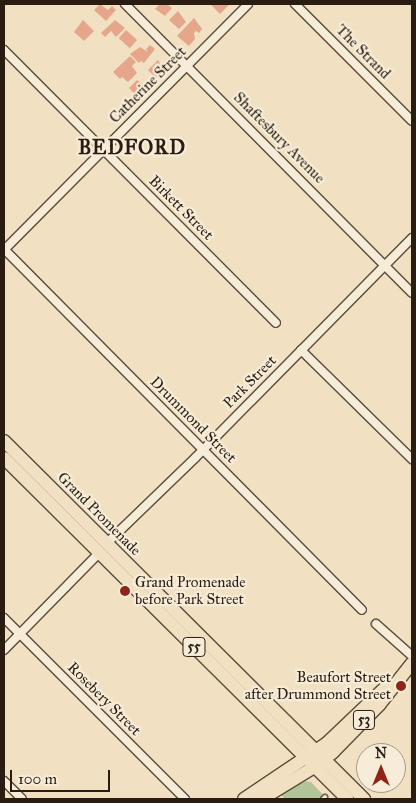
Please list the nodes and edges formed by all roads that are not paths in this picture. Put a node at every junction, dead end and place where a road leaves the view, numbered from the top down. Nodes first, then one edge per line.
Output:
1 (125, 4) edge
2 (248, 4) edge
3 (295, 4) edge
4 (4, 50) edge
5 (187, 65) junction
6 (412, 121) edge
7 (103, 150) junction
8 (412, 238) edge
9 (4, 250) edge
10 (385, 266) junction
11 (412, 293) edge
12 (276, 323) dead end
13 (301, 350) junction
14 (4, 441) edge
15 (203, 450) junction
16 (4, 458) edge
17 (412, 459) edge
18 (102, 548) junction
19 (362, 610) dead end
20 (4, 618) edge
21 (376, 624) dead end
22 (20, 634) junction
23 (4, 650) edge
24 (412, 656) edge
25 (412, 663) edge
26 (399, 677) junction
27 (379, 705) junction
28 (289, 742) junction
29 (320, 754) junction
30 (309, 763) junction
31 (336, 770) junction
32 (4, 781) edge
33 (263, 785) junction
34 (22, 799) edge
35 (185, 799) edge
36 (244, 799) edge
37 (262, 799) edge
38 (347, 799) edge
39 (364, 799) edge

1 - 5 street, Shaftesbury Avenue
2 - 5 street, Catherine Street
3 - 6 street, The Strand
4 - 7 street, Birkett Street
5 - 7 street, Catherine Street
5 - 10 street, Shaftesbury Avenue
7 - 9 street, Catherine Street
7 - 12 street, Birkett Street
8 - 10 street, Park Street
9 - 15 street, Drummond Street
10 - 11 street, Shaftesbury Avenue
10 - 13 street, Park Street
13 - 15 street, Park Street
13 - 17 street
14 - 18 main road, Grand Promenade / 55
15 - 18 street, Park Street
15 - 19 street, Drummond Street
16 - 18 main road, Grand Promenade / 55
18 - 22 street, Park Street
18 - 28 main road, Grand Promenade / 55
18 - 29 main road, Grand Promenade / 55
20 - 22 street, Rosebery Street
21 - 24 street
22 - 23 street, Park Street
22 - 35 street, Rosebery Street
25 - 26 main road, 53
26 - 27 main road, 53
26 - 29 main road, 53
27 - 29 main road, 53
27 - 31 main road
28 - 30 main road, Grand Promenade / 55
28 - 33 main road
29 - 30 main road, 53
29 - 31 main road, Grand Promenade / 55
30 - 33 main road, 53
30 - 37 main road, 53
30 - 38 main road, Grand Promenade / 55
31 - 39 main road, Grand Promenade / 55
32 - 34 street
33 - 36 main road, 53

